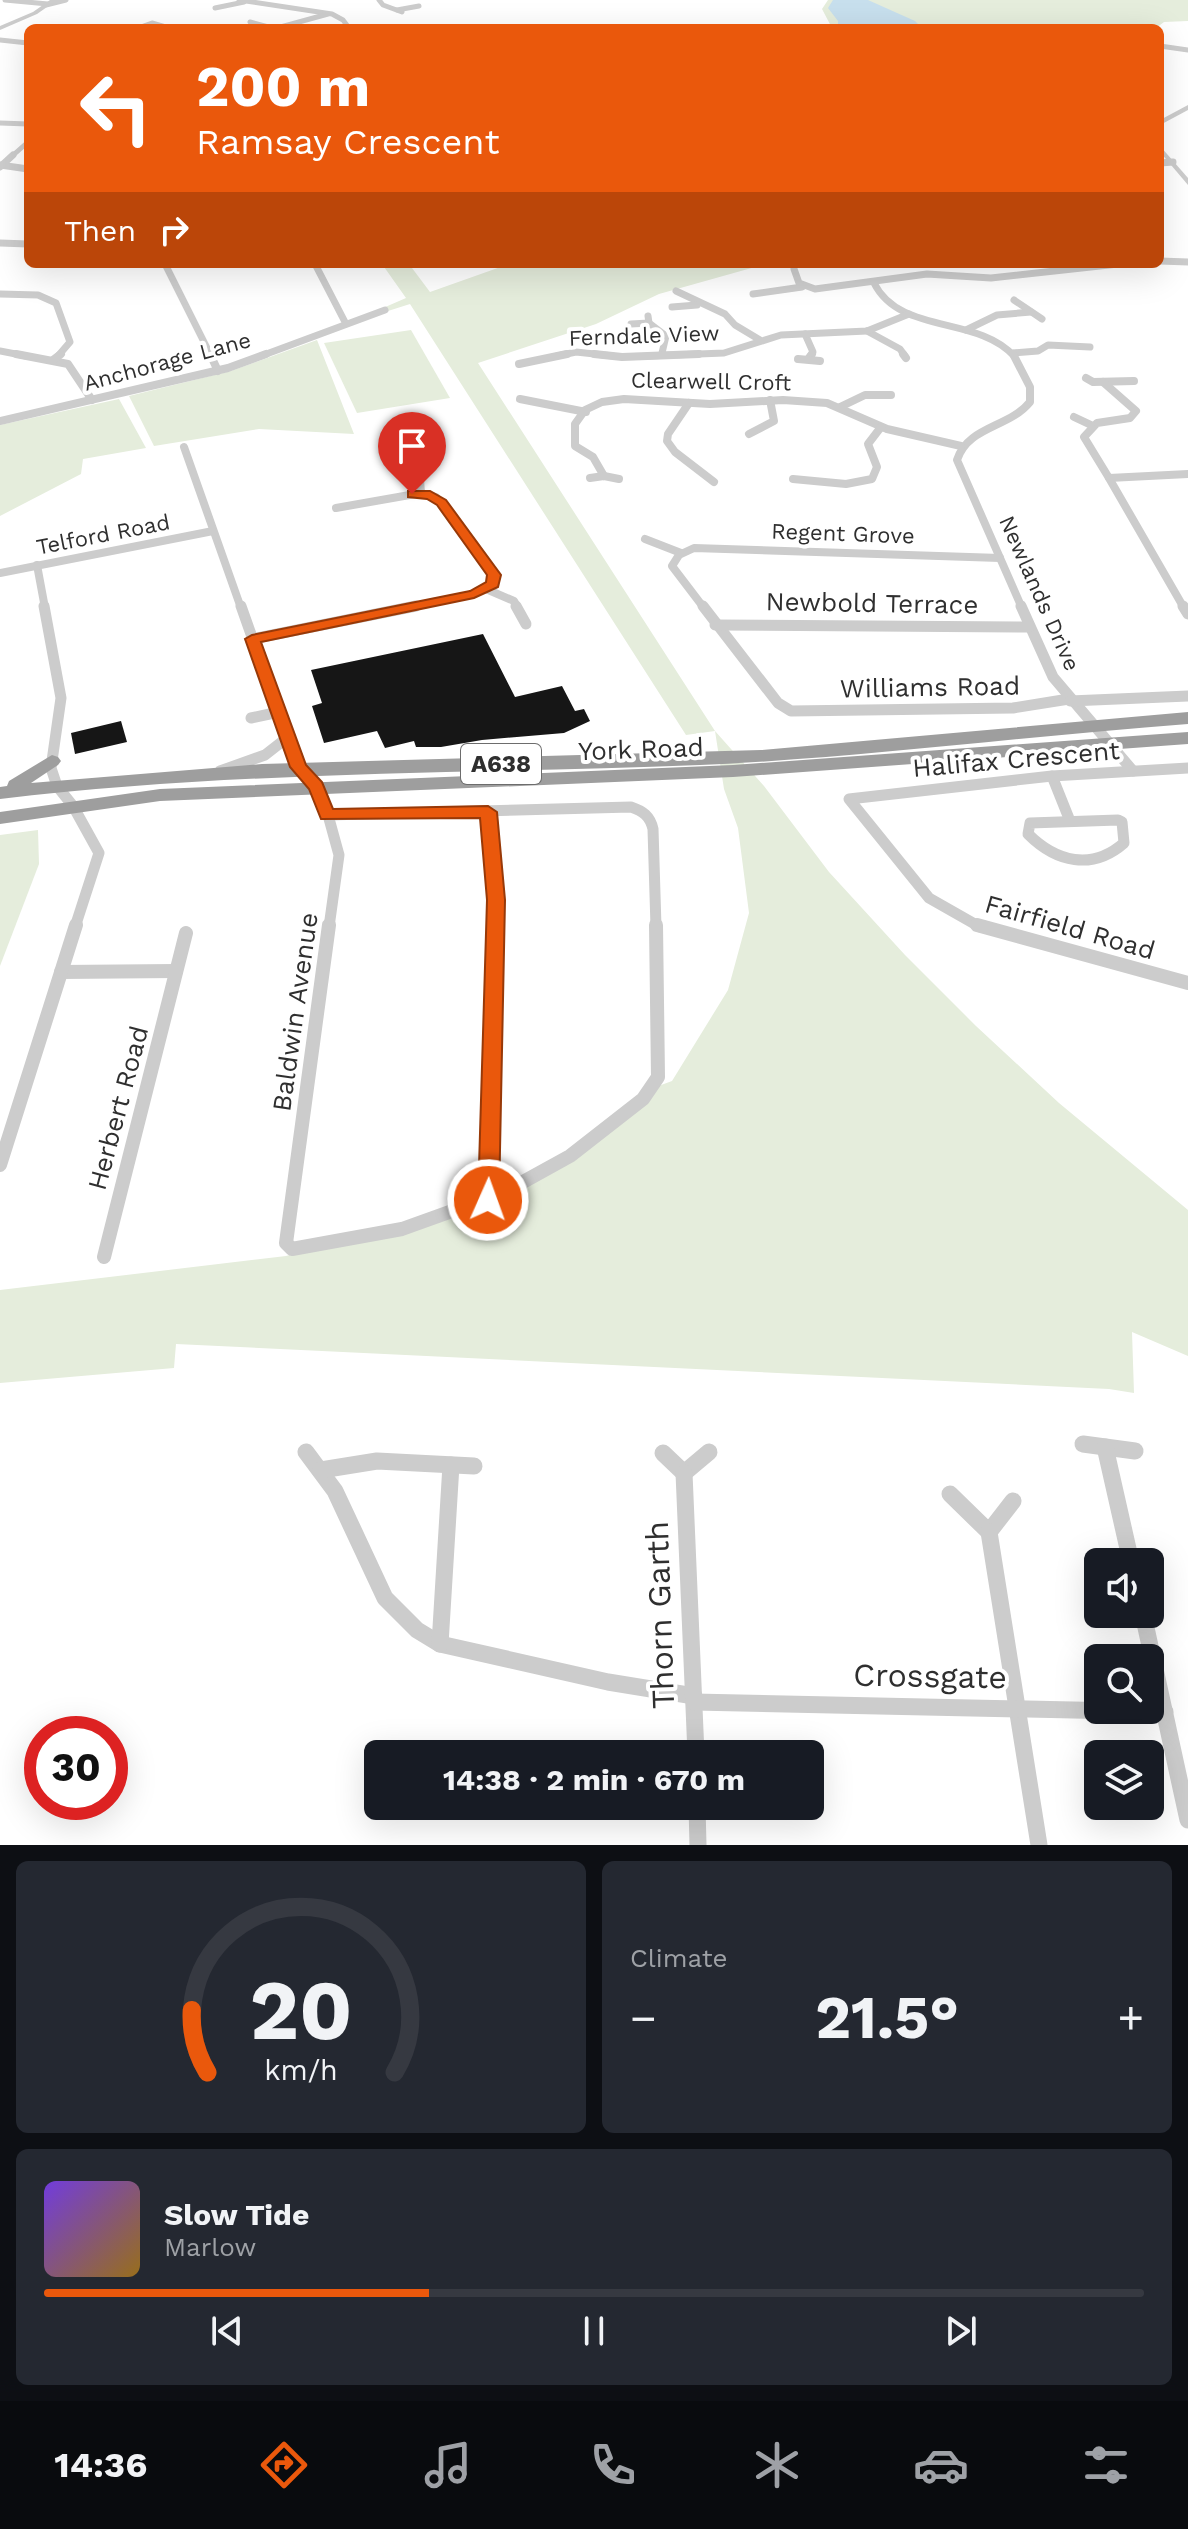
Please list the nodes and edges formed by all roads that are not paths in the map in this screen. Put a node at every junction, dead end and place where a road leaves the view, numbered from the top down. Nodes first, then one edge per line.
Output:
1 (5, 0) edge
2 (66, 0) edge
3 (379, 0) edge
4 (29, 1) edge
5 (240, 1) edge
6 (301, 2) edge
7 (49, 3) edge
8 (419, 6) dead end
9 (215, 8) dead end
10 (291, 8) junction
11 (331, 13) junction
12 (242, 22) dead end
13 (264, 24) edge
14 (290, 24) edge
15 (347, 24) edge
16 (0, 28) edge
17 (0, 40) edge
18 (24, 43) edge
19 (1164, 47) edge
20 (1188, 50) edge
21 (1188, 107) edge
22 (1164, 121) edge
23 (0, 123) edge
24 (24, 124) edge
25 (24, 145) edge
26 (1164, 152) edge
27 (1173, 162) junction
28 (1164, 163) edge
29 (0, 166) edge
30 (24, 169) edge
31 (1188, 183) edge
32 (0, 243) edge
33 (24, 243) edge
34 (1164, 261) edge
35 (1188, 262) edge
36 (167, 268) edge
37 (317, 268) edge
38 (996, 268) edge
39 (1078, 268) edge
40 (794, 269) dead end
41 (1006, 276) junction
42 (874, 283) junction
43 (802, 287) junction
44 (676, 291) dead end
45 (0, 294) edge
46 (753, 294) dead end
47 (1014, 300) dead end
48 (720, 301) dead end
49 (706, 305) junction
50 (672, 307) dead end
51 (385, 310) dead end
52 (1031, 312) junction
53 (909, 314) junction
54 (1042, 319) dead end
55 (346, 324) junction
56 (631, 324) dead end
57 (966, 330) junction
58 (867, 331) junction
59 (805, 334) junction
60 (1059, 336) dead end
61 (760, 340) junction
62 (1062, 345) junction
63 (1090, 347) dead end
64 (0, 351) edge
65 (662, 353) junction
66 (1013, 353) junction
67 (809, 358) junction
68 (798, 359) dead end
69 (921, 359) dead end
70 (53, 360) junction
71 (507, 360) dead end
72 (820, 361) dead end
73 (218, 371) junction
74 (1086, 378) dead end
75 (1134, 381) dead end
76 (1103, 382) junction
77 (891, 395) dead end
78 (520, 399) dead end
79 (92, 400) junction
80 (770, 400) junction
81 (689, 403) junction
82 (840, 407) junction
83 (586, 412) junction
84 (1074, 417) dead end
85 (0, 421) edge
86 (1091, 425) junction
87 (881, 427) junction
88 (762, 429) junction
89 (749, 434) dead end
90 (774, 438) dead end
91 (961, 446) junction
92 (184, 447) dead end
93 (409, 460) dead end
94 (1188, 474) edge
95 (604, 476) junction
96 (590, 478) dead end
97 (1109, 478) junction
98 (619, 479) dead end
99 (793, 479) dead end
100 (872, 479) junction
101 (714, 482) dead end
102 (885, 485) dead end
103 (421, 493) junction
104 (336, 508) dead end
105 (213, 531) junction
106 (645, 539) dead end
107 (683, 552) junction
108 (1000, 558) junction
109 (37, 565) junction
110 (0, 573) edge
111 (486, 589) junction
112 (1188, 614) edge
113 (526, 624) dead end
114 (715, 625) junction
115 (1029, 627) junction
116 (252, 639) junction
117 (1188, 696) edge
118 (1070, 700) junction
119 (279, 712) junction
120 (251, 718) dead end
121 (1188, 718) edge
122 (1093, 725) junction
123 (288, 737) junction
124 (1188, 738) edge
125 (1113, 743) junction
126 (52, 761) junction
127 (741, 764) junction
128 (708, 766) junction
129 (298, 767) junction
130 (1188, 768) edge
131 (1133, 771) junction
132 (217, 772) junction
133 (1052, 776) junction
134 (57, 786) junction
135 (316, 786) junction
136 (0, 792) edge
137 (849, 799) joint
138 (73, 806) junction
139 (488, 812) junction
140 (327, 815) junction
141 (0, 818) edge
142 (1070, 821) junction
143 (186, 933) dead end
144 (176, 971) junction
145 (61, 972) junction
146 (1188, 983) edge
147 (0, 1165) edge
148 (488, 1200) junction
149 (104, 1257) dead end
150 (1083, 1444) dead end
151 (1105, 1447) junction
152 (1135, 1451) dead end
153 (306, 1452) dead end
154 (709, 1452) dead end
155 (663, 1453) dead end
156 (451, 1465) junction
157 (474, 1466) dead end
158 (321, 1470) junction
159 (684, 1473) junction
160 (950, 1494) dead end
161 (1013, 1501) dead end
162 (989, 1532) junction
163 (1128, 1548) edge
164 (1146, 1628) edge
165 (440, 1644) junction
166 (694, 1699) junction
167 (1017, 1708) junction
168 (1165, 1712) junction
169 (695, 1740) edge
170 (697, 1820) edge
171 (1188, 1820) edge
172 (698, 1845) edge
173 (1039, 1845) edge

1 - 4 street
2 - 7 street
3 - 8 street
4 - 7 street
5 - 9 street
5 - 10 street
6 - 10 street
7 - 16 street
10 - 11 street
11 - 14 street
11 - 15 street
12 - 13 street
17 - 18 street
19 - 20 street
21 - 22 street
23 - 24 street
25 - 29 street
26 - 27 street
27 - 28 street
27 - 31 street
29 - 30 street
32 - 33 street
34 - 35 street
36 - 73 street
37 - 55 street
38 - 41 street
39 - 41 street
40 - 43 street
41 - 42 street
42 - 43 street
42 - 53 street
43 - 46 street
44 - 49 street
45 - 70 street
47 - 52 street
48 - 49 street
49 - 50 street
49 - 61 street
51 - 55 street, Anchorage Lane
52 - 54 street
52 - 57 street
53 - 57 street
53 - 58 street, Ferndale View
55 - 73 street, Anchorage Lane
56 - 65 street
57 - 66 street
58 - 59 street, Ferndale View
58 - 69 street
59 - 61 street, Ferndale View
59 - 67 street
60 - 62 street
61 - 65 street, Ferndale View
62 - 63 street
62 - 66 street
64 - 70 street
65 - 71 street, Ferndale View
66 - 91 street
67 - 68 street
67 - 72 street
70 - 79 street
73 - 79 street, Anchorage Lane
74 - 76 street
75 - 76 street
76 - 86 street
77 - 82 street
78 - 83 street
79 - 85 street, Anchorage Lane
80 - 81 street, Clearwell Croft
80 - 82 street, Clearwell Croft
80 - 88 street
81 - 83 street, Clearwell Croft
81 - 101 street
82 - 87 street, Clearwell Croft
83 - 95 street
84 - 86 street
86 - 97 street
87 - 91 street, Clearwell Croft
87 - 100 street
88 - 89 street
88 - 90 street
91 - 108 street, Newlands Drive
92 - 105 street
93 - 103 street
94 - 97 street
95 - 96 street
95 - 98 street
97 - 112 street
99 - 100 street
100 - 102 street
103 - 104 street
103 - 111 street
105 - 109 street, Telford Road
105 - 116 street
106 - 107 street
107 - 108 street, Regent Grove
107 - 114 street
108 - 115 street, Newlands Drive
109 - 110 street, Telford Road
109 - 126 street
111 - 113 street
111 - 116 street
114 - 115 street, Newbold Terrace
114 - 118 street, Williams Road
115 - 118 street, Newlands Drive
116 - 119 street
117 - 118 street, Williams Road
118 - 122 street, Newlands Drive
119 - 120 street
119 - 123 street
121 - 122 highway, York Road / A638
122 - 125 street, Newlands Drive
122 - 127 highway, York Road / A638
123 - 129 street
123 - 132 street
124 - 125 highway, York Road / A638
125 - 127 highway, York Road / A638
125 - 131 street, Newlands Drive
126 - 134 street
126 - 136 highway
127 - 128 highway, York Road / A638
128 - 129 highway, York Road / A638
128 - 135 highway, York Road / A638
129 - 132 highway, York Road / A638
129 - 135 street
130 - 131 street, Halifax Crescent
131 - 133 street, Halifax Crescent
132 - 134 highway, York Road / A638
133 - 137 street, Halifax Crescent
133 - 142 street
134 - 136 highway, York Road / A638
134 - 138 street
135 - 138 highway, York Road / A638
135 - 140 street, Baldwin Avenue
137 - 146 street, Fairfield Road
138 - 141 highway, York Road / A638
138 - 145 street
139 - 140 street
139 - 148 street
139 - 148 street
140 - 148 street, Baldwin Avenue
142 - 142 street
143 - 144 street, Herbert Road
144 - 145 street
144 - 149 street, Herbert Road
145 - 147 street
150 - 151 street
151 - 152 street
151 - 163 street
153 - 158 street, Crossgate
154 - 159 street
155 - 159 street
156 - 157 street
156 - 158 street
156 - 165 street
158 - 165 street, Crossgate
159 - 166 street, Thorn Garth
160 - 162 street
161 - 162 street
162 - 167 street
164 - 168 street
165 - 166 street, Crossgate
166 - 167 street, Crossgate
166 - 169 street, Thorn Garth
167 - 168 street, Crossgate
167 - 173 street
168 - 171 street
170 - 172 street

